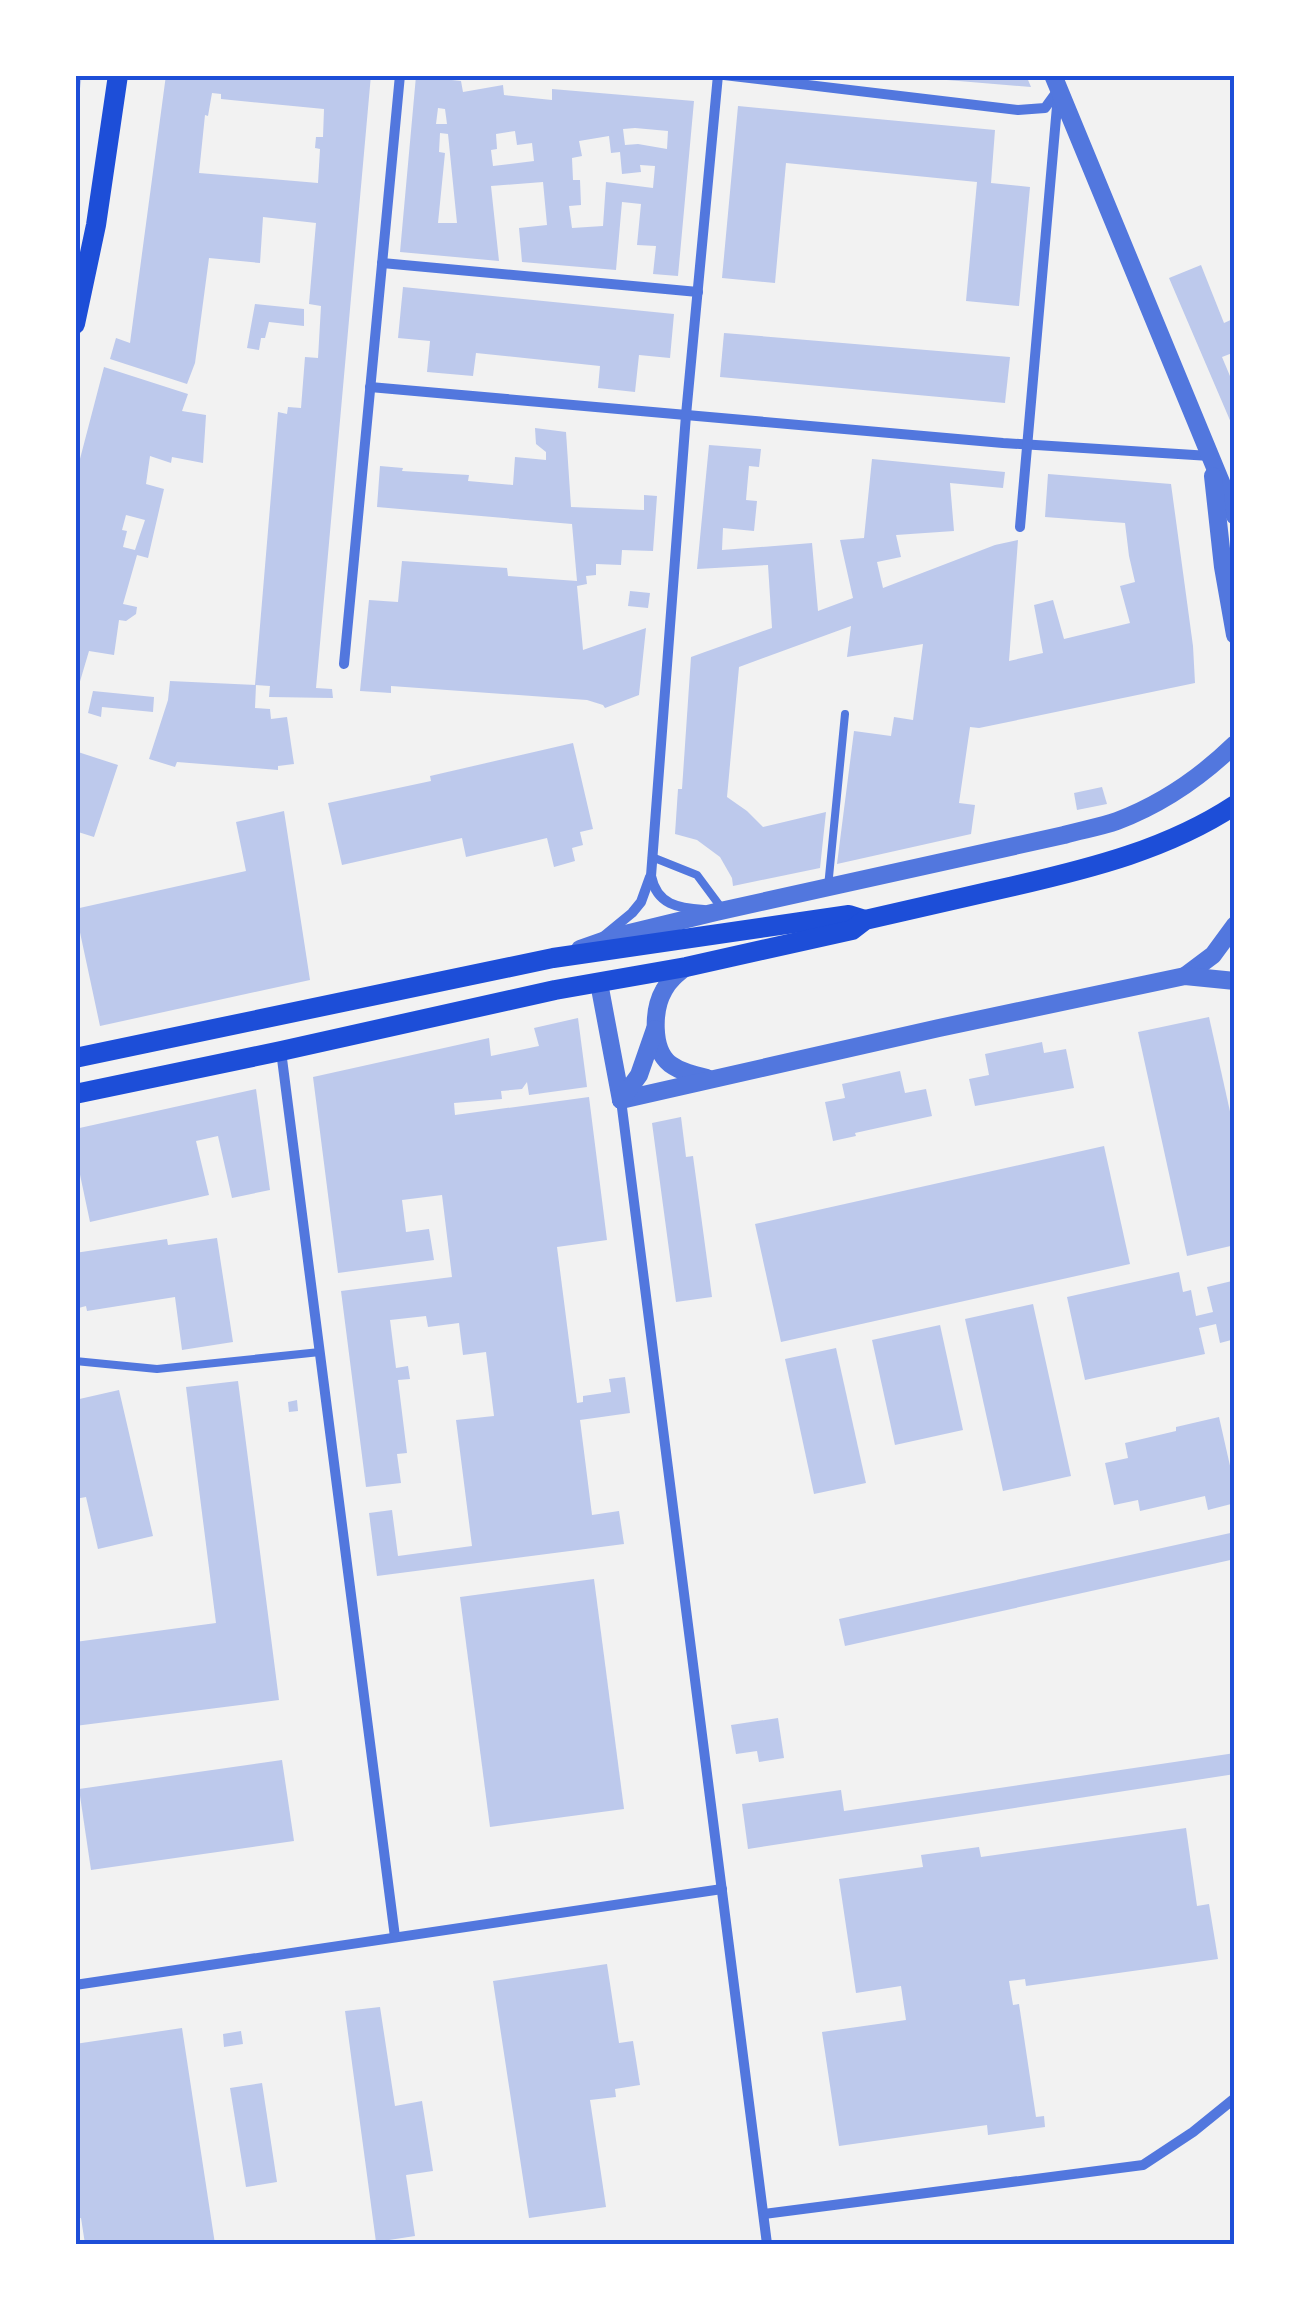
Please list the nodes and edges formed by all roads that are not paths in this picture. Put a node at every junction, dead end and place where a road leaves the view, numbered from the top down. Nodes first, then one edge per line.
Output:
1 (118, 75) edge
2 (400, 75) edge
3 (721, 75) edge
4 (1056, 82) edge
5 (382, 264) junction
6 (698, 292) junction
7 (75, 324) edge
8 (370, 387) junction
9 (686, 415) junction
10 (1028, 446) junction
11 (1210, 456) junction
12 (1235, 516) edge
13 (1020, 527) dead end
14 (1235, 635) edge
15 (344, 664) dead end
16 (845, 714) dead end
17 (1235, 727) edge
18 (1235, 744) edge
19 (1219, 760) junction
20 (1235, 805) edge
21 (652, 858) junction
22 (651, 876) junction
23 (828, 888) junction
24 (720, 911) junction
25 (865, 920) junction
26 (1235, 926) edge
27 (597, 942) junction
28 (553, 958) junction
29 (686, 967) junction
30 (1185, 976) junction
31 (1235, 981) edge
32 (599, 982) junction
33 (657, 1022) junction
34 (281, 1051) junction
35 (75, 1058) edge
36 (712, 1080) junction
37 (75, 1094) edge
38 (621, 1100) junction
39 (320, 1352) junction
40 (75, 1361) edge
41 (722, 1889) junction
42 (395, 1937) junction
43 (75, 1985) edge
44 (1235, 2098) edge
45 (764, 2214) junction
46 (767, 2244) edge

1 - 7 main road
2 - 5 street
3 - 4 street
3 - 6 street
4 - 10 street
4 - 11 street
5 - 6 street
5 - 8 street
6 - 9 street
8 - 9 street
8 - 15 street
9 - 10 street
9 - 21 street
10 - 11 street
10 - 13 street
11 - 12 street
11 - 14 street
16 - 23 lane
17 - 19 street
18 - 19 street
19 - 23 street
20 - 25 main road
21 - 22 street
21 - 24 lane
22 - 24 street
22 - 27 street
23 - 24 street
24 - 27 street
25 - 28 main road
25 - 29 main road
26 - 30 street
27 - 28 street
28 - 35 main road
29 - 32 main road
29 - 33 street
30 - 31 street
30 - 36 street
32 - 34 main road
32 - 38 street
33 - 36 street
33 - 38 street
34 - 37 main road
34 - 39 street
36 - 38 street
38 - 41 street
39 - 40 lane
39 - 42 street
41 - 42 street
41 - 45 street
42 - 43 street
44 - 45 street
45 - 46 street

